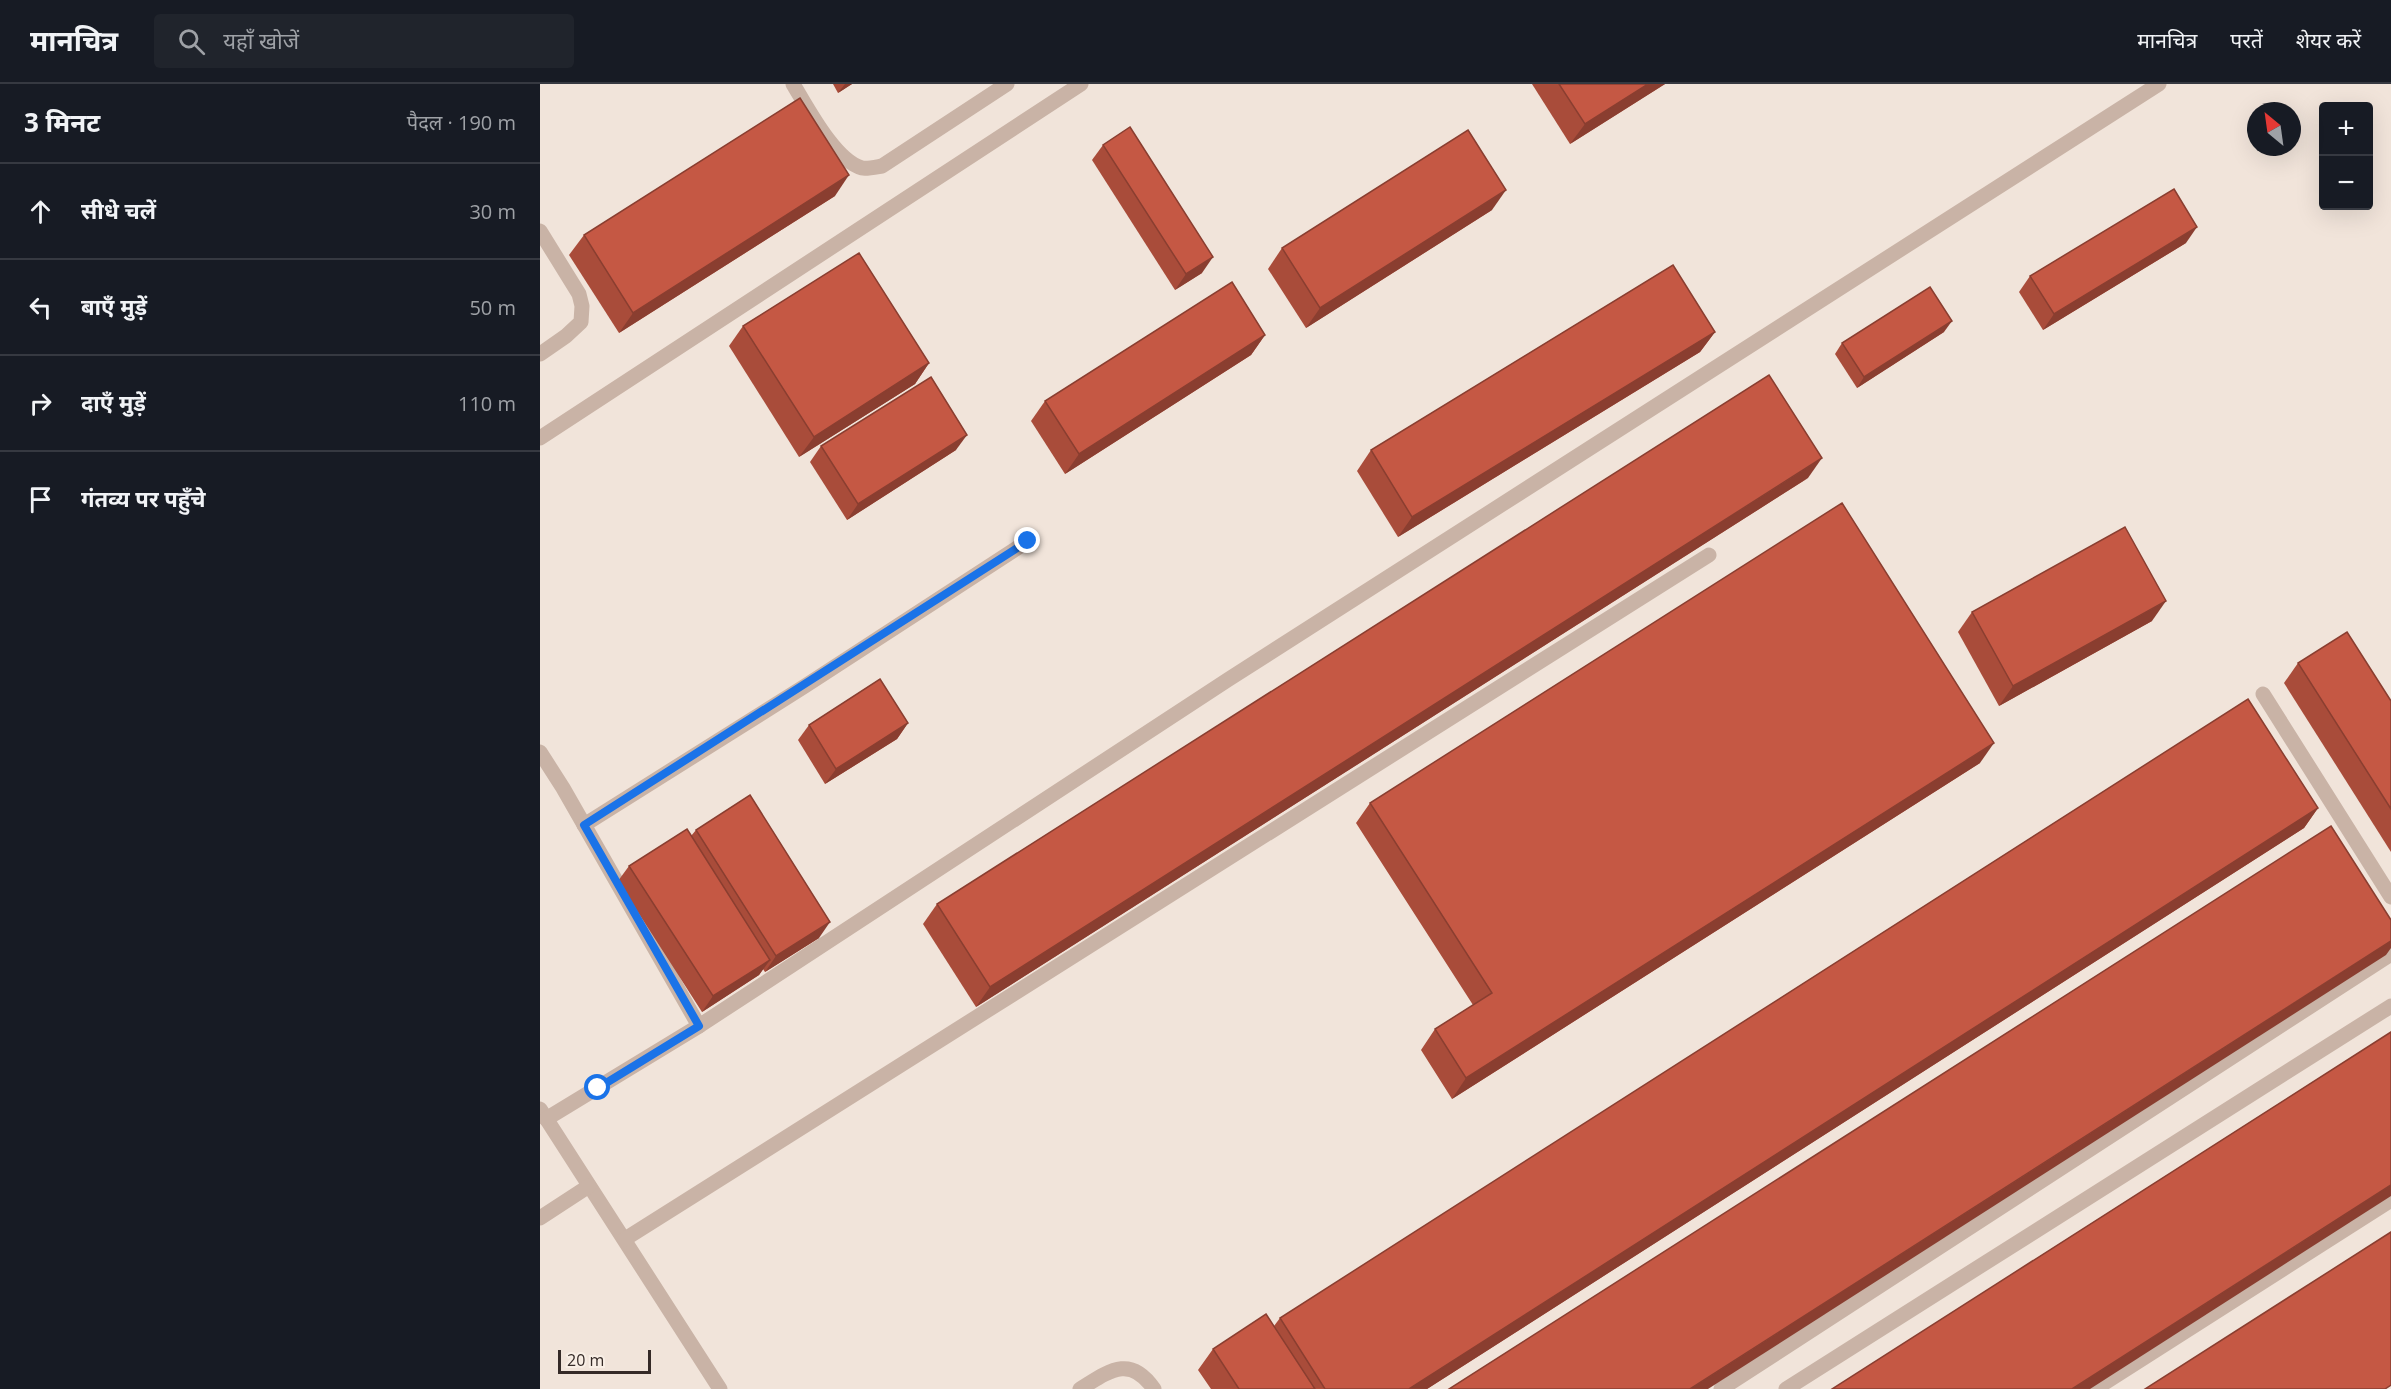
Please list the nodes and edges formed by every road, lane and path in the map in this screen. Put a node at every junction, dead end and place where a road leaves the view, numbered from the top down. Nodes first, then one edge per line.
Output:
1 (793, 84) edge
2 (1007, 84) edge
3 (1081, 84) edge
4 (2159, 84) edge
5 (540, 231) edge
6 (540, 354) edge
7 (540, 438) edge
8 (1028, 541) dead end
9 (1708, 555) edge
10 (2263, 694) dead end
11 (540, 752) edge
12 (584, 825) junction
13 (2391, 897) edge
14 (2391, 954) edge
15 (2391, 1006) edge
16 (699, 1026) junction
17 (543, 1114) edge
18 (589, 1186) junction
19 (2391, 1200) edge
20 (540, 1218) edge
21 (625, 1239) junction
22 (720, 1389) edge
23 (1080, 1389) edge
24 (1154, 1389) edge
25 (1720, 1389) edge
26 (1786, 1389) edge
27 (2095, 1389) edge

1 - 2 street
3 - 7 street
4 - 16 street
5 - 6 street
8 - 12 street
9 - 21 street
10 - 13 street
11 - 12 street
12 - 16 street
14 - 25 street
15 - 26 street
16 - 17 street
17 - 18 street
18 - 20 street
18 - 21 street
19 - 27 street
21 - 22 street
23 - 24 street

